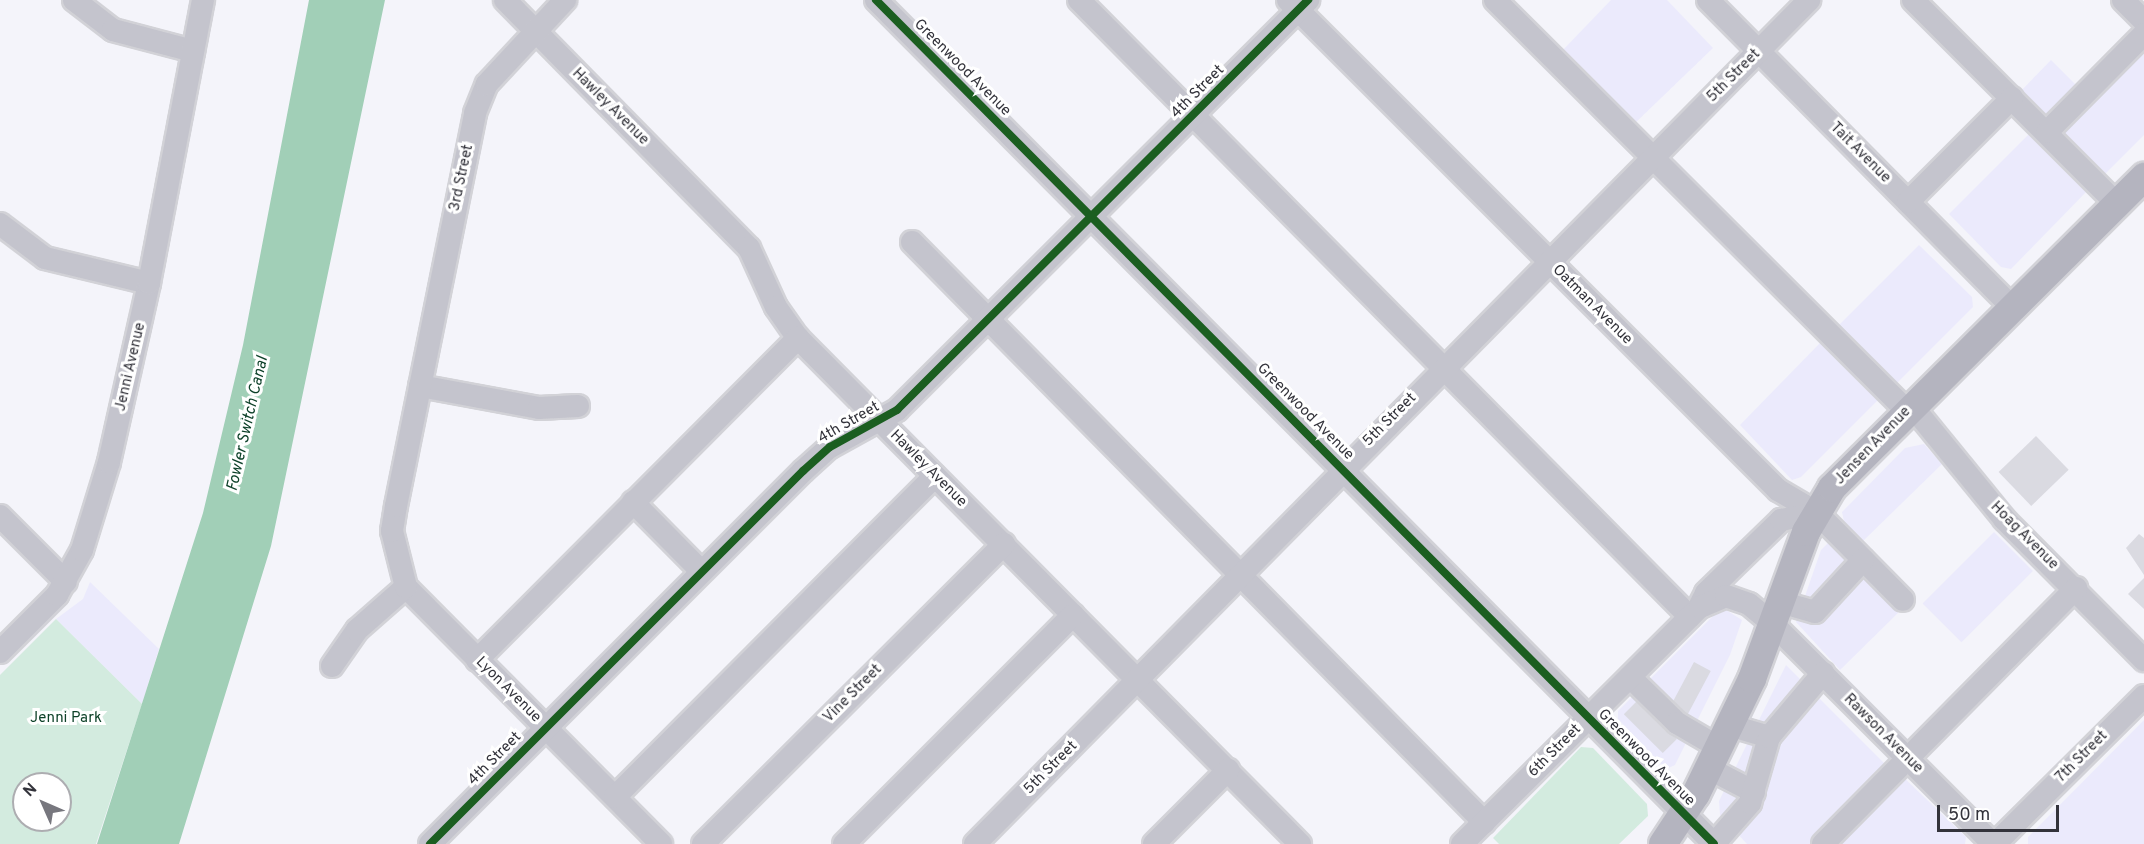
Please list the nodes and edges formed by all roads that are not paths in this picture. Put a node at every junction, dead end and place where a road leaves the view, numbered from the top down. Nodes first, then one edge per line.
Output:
1 (74, 0) edge
2 (203, 0) edge
3 (505, 0) edge
4 (565, 0) edge
5 (876, 0) edge
6 (1079, 0) edge
7 (1495, 0) edge
8 (1707, 0) edge
9 (1809, 0) edge
10 (1913, 0) edge
11 (2123, 0) edge
12 (1298, 3) edge
13 (2144, 21) edge
14 (536, 33) junction
15 (2144, 34) edge
16 (193, 51) junction
17 (1758, 51) junction
18 (2012, 98) junction
19 (1194, 115) junction
20 (2047, 132) junction
21 (1651, 159) junction
22 (2144, 177) edge
23 (1908, 202) junction
24 (2116, 203) junction
25 (1091, 218) junction
26 (0, 224) edge
27 (912, 243) dead end
28 (1548, 261) junction
29 (150, 283) junction
30 (2012, 307) junction
31 (988, 319) junction
32 (798, 338) junction
33 (1443, 367) junction
34 (420, 386) junction
35 (578, 406) dead end
36 (1909, 409) junction
37 (881, 421) junction
38 (1342, 468) junction
39 (935, 476) junction
40 (633, 502) junction
41 (1817, 513) junction
42 (0, 516) edge
43 (1004, 544) junction
44 (1863, 560) junction
45 (701, 571) junction
46 (1238, 573) junction
47 (66, 582) junction
48 (406, 586) junction
49 (2076, 588) junction
50 (1903, 600) dead end
51 (1695, 612) junction
52 (1776, 613) junction
53 (1073, 615) junction
54 (0, 652) edge
55 (477, 660) junction
56 (2144, 660) edge
57 (332, 666) dead end
58 (1823, 673) junction
59 (1630, 677) junction
60 (1138, 679) junction
61 (2144, 696) edge
62 (1588, 719) junction
63 (546, 728) junction
64 (1769, 737) junction
65 (1719, 747) junction
66 (1906, 757) junction
67 (1228, 770) junction
68 (1754, 792) junction
69 (615, 797) junction
70 (1684, 815) junction
71 (1484, 822) junction
72 (430, 844) edge
73 (661, 844) edge
74 (703, 844) edge
75 (844, 844) edge
76 (975, 844) edge
77 (1154, 844) edge
78 (1300, 844) edge
79 (1462, 844) edge
80 (1663, 844) edge
81 (1714, 844) edge
82 (1823, 844) edge
83 (1994, 844) edge

1 - 16 street
2 - 16 street, Jenni Avenue
3 - 14 street, Hawley Avenue
4 - 14 street, 3rd Street
5 - 25 street, Greenwood Avenue
6 - 19 street
7 - 21 street, Hoag Avenue
8 - 17 street, Tait Avenue
9 - 17 street, 5th Street
10 - 18 street
11 - 13 street
12 - 19 street, 4th Street
12 - 28 street, Oatman Avenue
14 - 32 street, Hawley Avenue
14 - 34 street, 3rd Street
15 - 20 street
16 - 29 street, Jenni Avenue
17 - 21 street, 5th Street
17 - 23 street, Tait Avenue
18 - 20 street
18 - 23 street
19 - 25 street, 4th Street
19 - 33 street
20 - 24 street
21 - 28 street, 5th Street
21 - 36 street, Hoag Avenue
22 - 24 main road, Jensen Avenue
23 - 30 street, Tait Avenue
24 - 30 main road, Jensen Avenue
25 - 31 street, 4th Street
25 - 38 street, Greenwood Avenue
26 - 29 street
27 - 31 street
28 - 33 street, 5th Street
28 - 41 street, Oatman Avenue
29 - 47 street, Jenni Avenue
30 - 36 main road, Jensen Avenue
31 - 37 street, 4th Street
31 - 46 street
32 - 37 street, Hawley Avenue
32 - 40 street
33 - 38 street, 5th Street
33 - 51 street
34 - 35 street
34 - 48 street, 3rd Street
36 - 41 main road, Jensen Avenue
36 - 49 street, Hoag Avenue
37 - 39 street, Hawley Avenue
37 - 45 street, 4th Street
38 - 46 street, 5th Street
38 - 62 street, Greenwood Avenue
39 - 43 street, Hawley Avenue
39 - 69 street
40 - 45 street
40 - 55 street
41 - 44 street, Oatman Avenue
41 - 51 street, 6th Street
41 - 52 main road, Jensen Avenue
42 - 47 street
43 - 53 street, Hawley Avenue
43 - 74 street, Vine Street
44 - 50 street, Oatman Avenue
44 - 52 street
45 - 63 street, 4th Street
46 - 60 street, 5th Street
46 - 71 street
47 - 54 street, Jenni Avenue
48 - 55 street, Lyon Avenue
48 - 57 street
49 - 56 street, Hoag Avenue
49 - 66 street
51 - 52 street, 6th Street
51 - 59 street, 6th Street
52 - 58 street, Rawson Avenue
52 - 65 main road, Jensen Avenue
53 - 60 street, Hawley Avenue
53 - 75 street
55 - 63 street, Lyon Avenue
58 - 64 street
58 - 66 street, Rawson Avenue
59 - 62 street, 6th Street
59 - 65 street
60 - 67 street, Hawley Avenue
60 - 76 street, 5th Street
61 - 83 street, 7th Street
62 - 70 street, Greenwood Avenue
62 - 71 street, 6th Street
63 - 69 street, Lyon Avenue
63 - 72 street, 4th Street
64 - 65 street
64 - 68 street
65 - 68 street
65 - 70 main road, Jensen Avenue
66 - 82 street
66 - 83 street, Rawson Avenue
67 - 77 street
67 - 78 street, Hawley Avenue
68 - 81 street
69 - 73 street, Lyon Avenue
70 - 80 main road, Jensen Avenue
70 - 81 street, Greenwood Avenue
71 - 79 street, 6th Street

